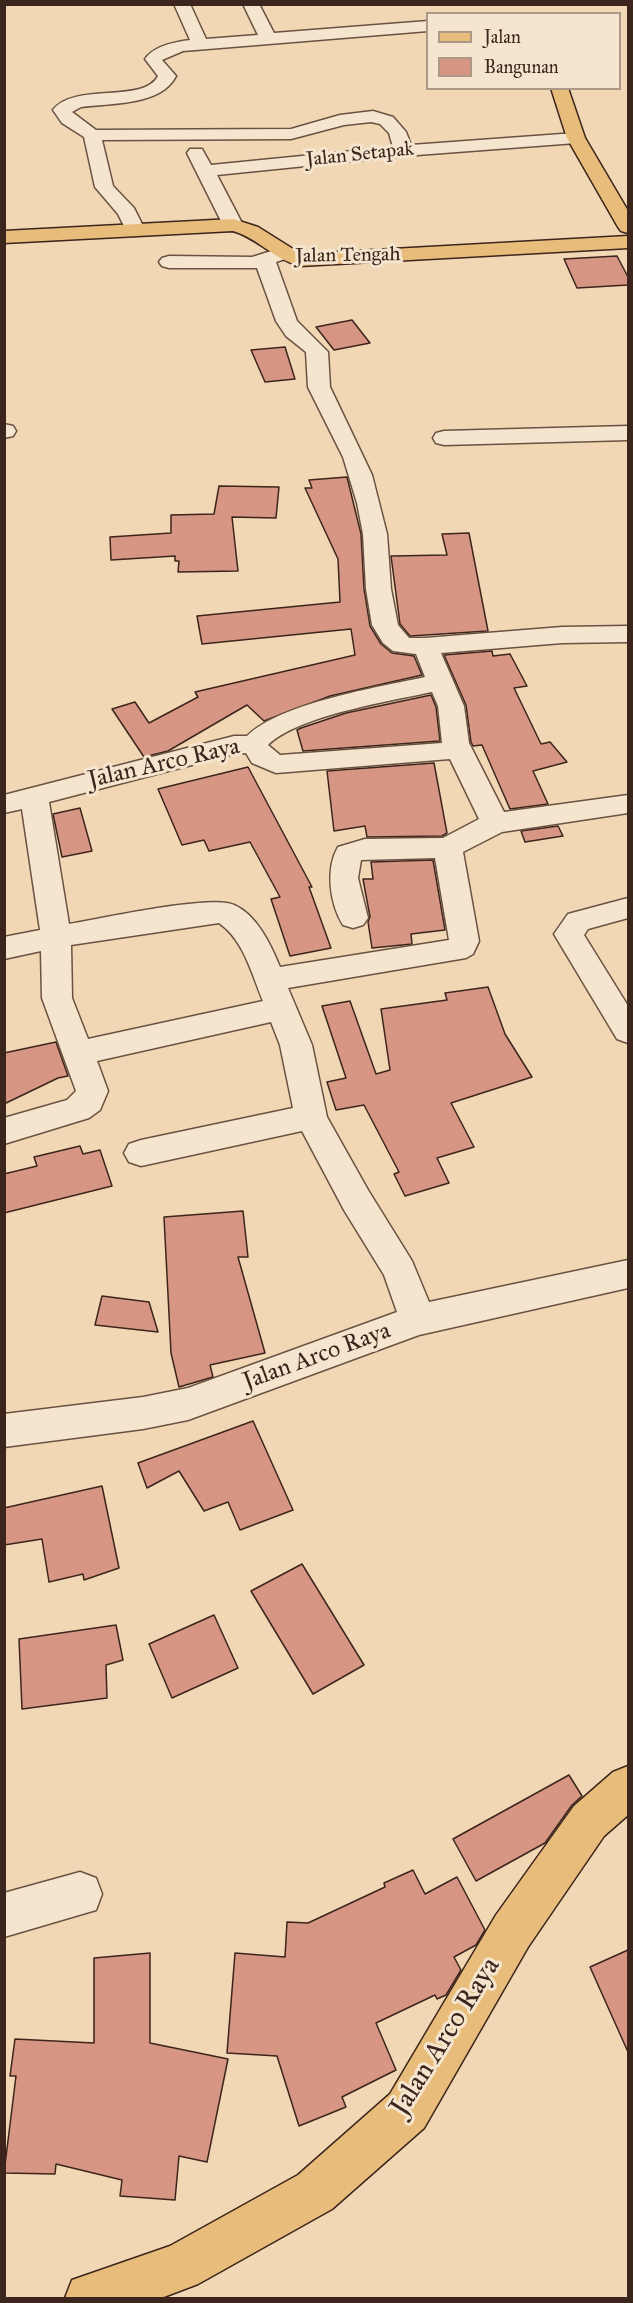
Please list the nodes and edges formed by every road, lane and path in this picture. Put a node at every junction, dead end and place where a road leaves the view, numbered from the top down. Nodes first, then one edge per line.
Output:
1 (182, 4) edge
2 (251, 4) edge
3 (426, 26) edge
4 (268, 38) junction
5 (200, 44) junction
6 (560, 90) edge
7 (149, 92) junction
8 (92, 135) junction
9 (163, 135) junction
10 (188, 135) junction
11 (576, 138) junction
12 (404, 151) junction
13 (205, 171) junction
14 (233, 225) junction
15 (628, 227) edge
16 (135, 230) junction
17 (4, 237) edge
18 (628, 242) edge
19 (273, 257) junction
20 (169, 262) dead end
21 (628, 433) edge
22 (444, 438) dead end
23 (628, 634) edge
24 (425, 646) junction
25 (440, 682) junction
26 (254, 744) junction
27 (460, 750) junction
28 (34, 796) junction
29 (4, 804) edge
30 (628, 804) edge
31 (495, 823) junction
32 (448, 848) junction
33 (628, 908) edge
34 (354, 918) dead end
35 (56, 937) junction
36 (4, 948) edge
37 (274, 995) junction
38 (619, 999) edge
39 (628, 1031) edge
40 (79, 1053) junction
41 (311, 1117) junction
42 (4, 1131) edge
43 (141, 1153) dead end
44 (628, 1274) edge
45 (417, 1320) junction
46 (4, 1431) edge
47 (628, 1787) edge
48 (80, 1894) dead end
49 (4, 1915) edge
50 (90, 2298) edge

1 - 5 street
2 - 4 street
3 - 4 street
4 - 5 street
5 - 7 street
6 - 11 main road
7 - 8 street
7 - 9 street
8 - 9 street
8 - 16 street
9 - 10 street
10 - 12 street
10 - 13 street
11 - 12 street, Jalan Setapak
11 - 15 main road
12 - 13 street, Jalan Setapak
13 - 14 street
14 - 16 main road, Jalan Tengah
14 - 19 main road, Jalan Tengah
16 - 17 main road, Jalan Tengah
18 - 19 main road, Jalan Tengah
19 - 20 street
19 - 24 street
21 - 22 street
23 - 24 street
24 - 25 street
25 - 26 street
25 - 27 street
26 - 27 street, Jalan Arco Raya
26 - 28 street, Jalan Arco Raya
27 - 31 street
28 - 29 street, Jalan Arco Raya
28 - 35 street
30 - 31 street
31 - 32 street
32 - 34 street
32 - 37 street
33 - 38 street
35 - 36 street
35 - 37 street
35 - 40 street
37 - 40 street
37 - 41 street
38 - 39 street
40 - 42 street
41 - 43 street
41 - 45 street
44 - 45 street, Jalan Arco Raya
45 - 46 street, Jalan Arco Raya
47 - 50 main road, Jalan Arco Raya
48 - 49 street

